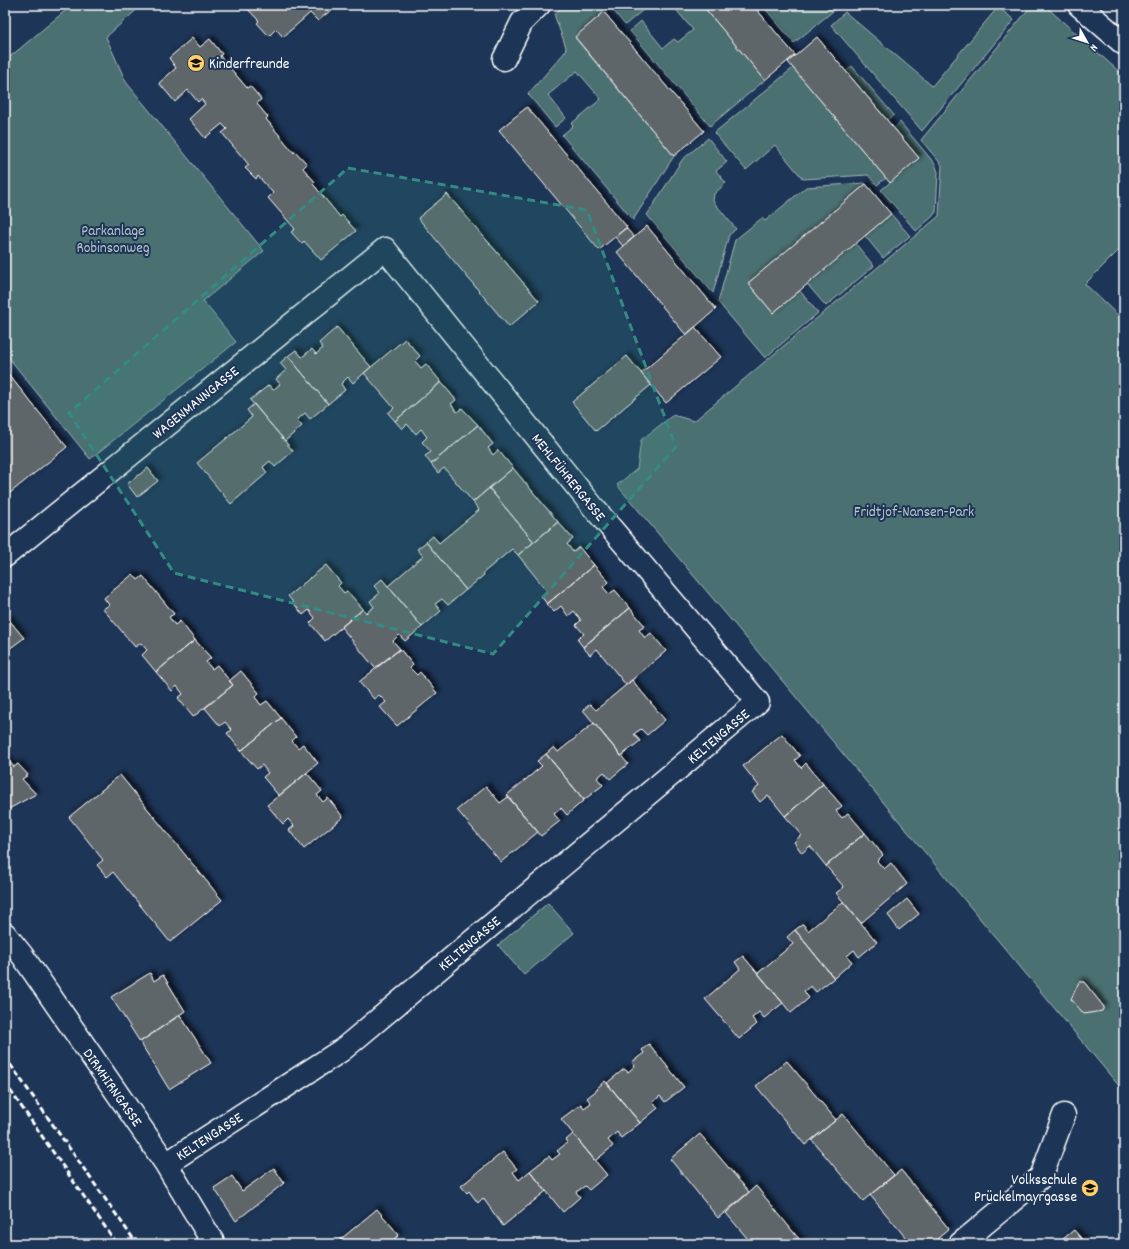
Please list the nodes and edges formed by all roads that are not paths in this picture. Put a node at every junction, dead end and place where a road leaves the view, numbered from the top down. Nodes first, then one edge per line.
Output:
1 (539, 5) edge
2 (1079, 5) edge
3 (1124, 44) edge
4 (504, 59) dead end
5 (385, 249) joint
6 (5, 556) edge
7 (758, 702) joint
8 (5, 934) edge
9 (1064, 1115) dead end
10 (166, 1164) junction
11 (214, 1244) edge
12 (960, 1244) edge

1 - 4 street
2 - 3 street
5 - 6 street, WAGENMANNGASSE
5 - 7 street, MEHLFÜHRERGASSE
7 - 10 street, KELTENGASSE
8 - 10 street, DIRMHIRNGASSE
9 - 12 street
10 - 11 street, DIRMHIRNGASSE

